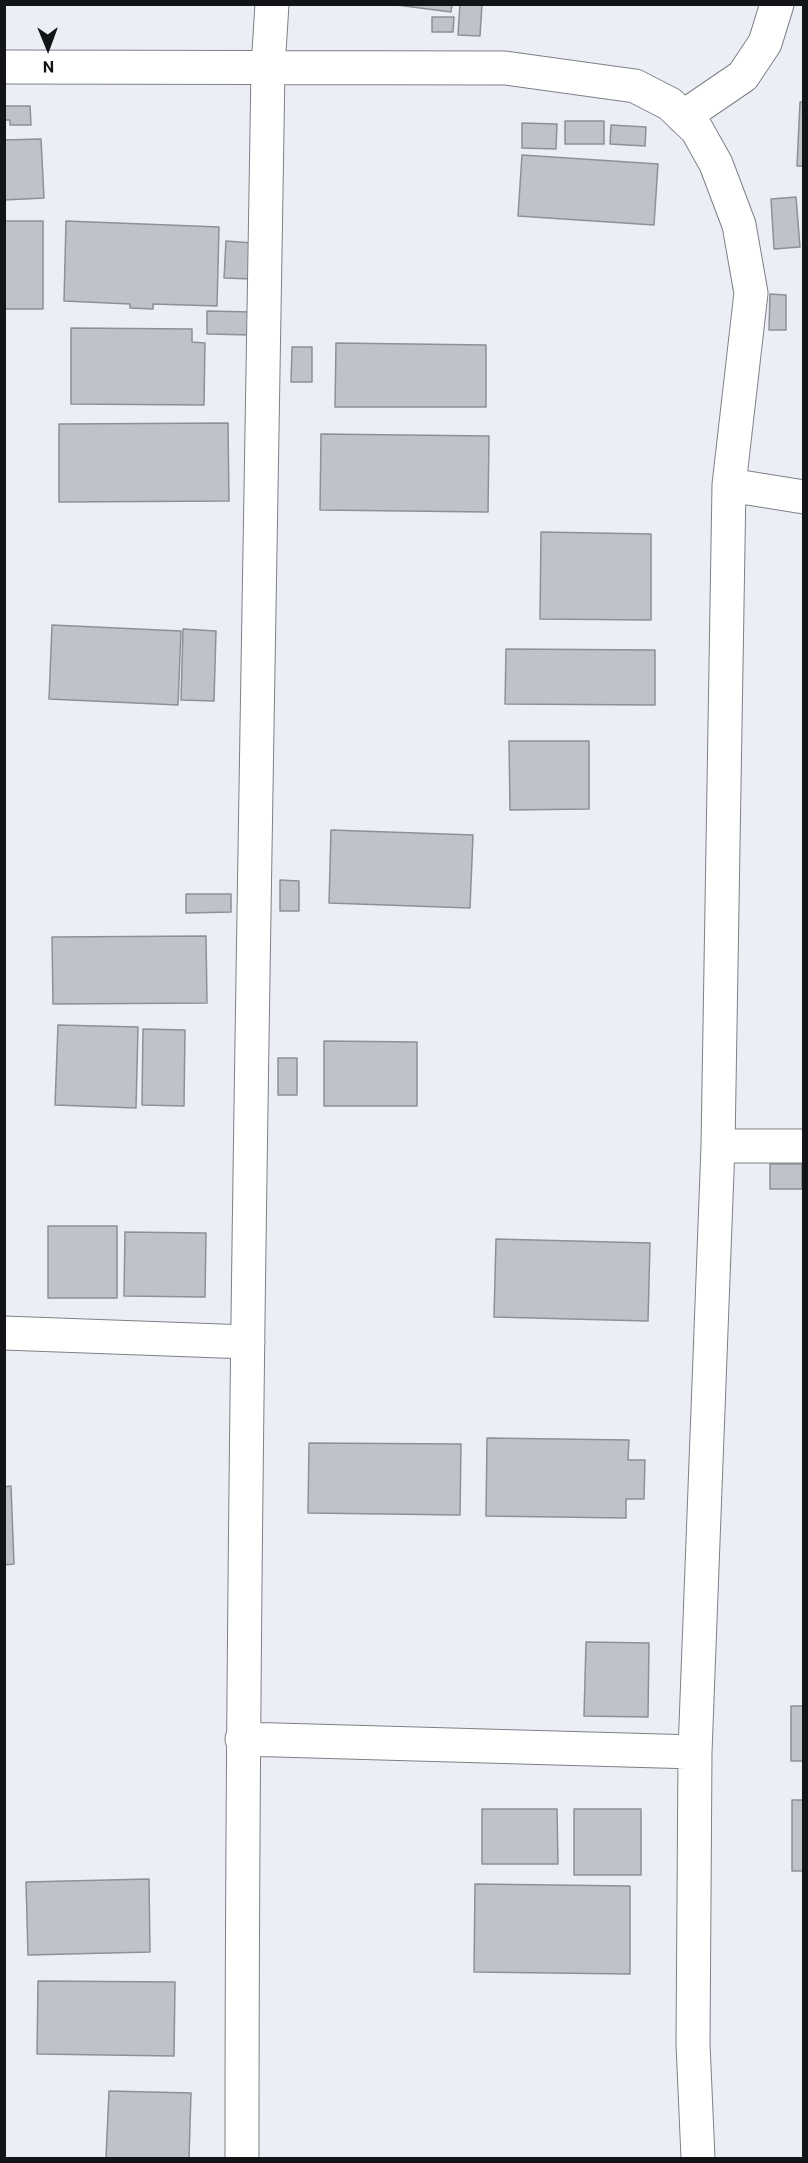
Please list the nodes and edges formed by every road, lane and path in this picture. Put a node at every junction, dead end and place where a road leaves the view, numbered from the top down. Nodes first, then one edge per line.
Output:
1 (272, 4) edge
2 (777, 4) edge
3 (4, 67) edge
4 (268, 68) junction
5 (683, 117) junction
6 (729, 485) junction
7 (804, 497) edge
8 (718, 1146) junction
9 (804, 1146) edge
10 (4, 1333) edge
11 (248, 1342) junction
12 (242, 1739) junction
13 (695, 1752) junction
14 (242, 2158) edge
15 (698, 2158) edge

1 - 4 street
2 - 5 street
3 - 4 street
4 - 5 street
4 - 11 street
5 - 6 street
6 - 7 street
6 - 8 street
8 - 9 street
8 - 13 street
10 - 11 street
11 - 12 street
12 - 13 street
12 - 14 street
13 - 15 street

